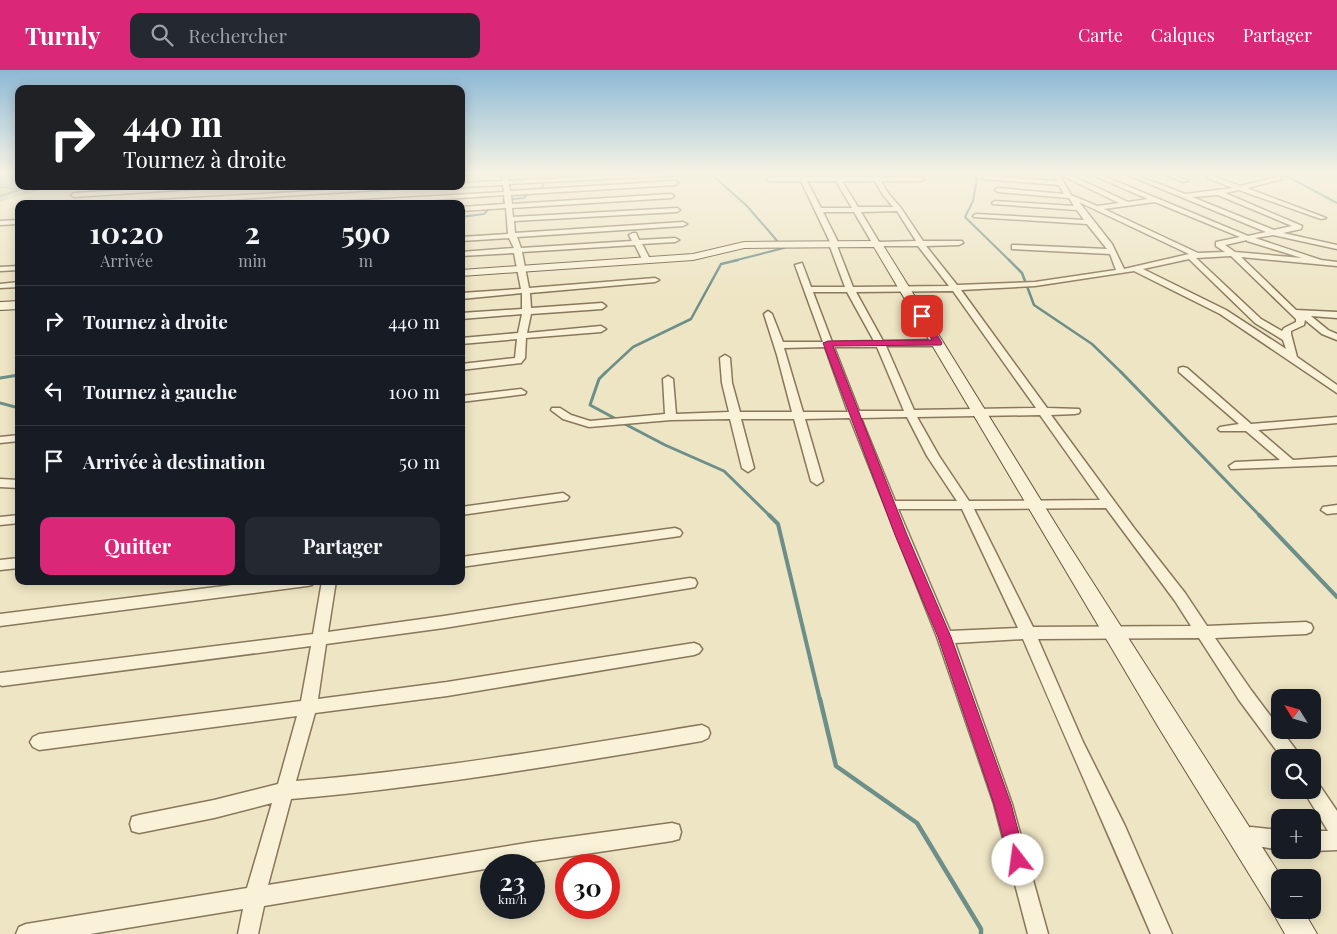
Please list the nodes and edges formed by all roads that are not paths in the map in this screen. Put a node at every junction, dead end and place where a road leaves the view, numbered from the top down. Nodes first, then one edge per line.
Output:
1 (509, 213) edge
2 (619, 213) edge
3 (625, 213) edge
4 (820, 213) edge
5 (859, 213) edge
6 (902, 213) edge
7 (1081, 213) edge
8 (1108, 213) edge
9 (1188, 213) edge
10 (1228, 213) edge
11 (1268, 213) edge
12 (1310, 213) edge
13 (976, 216) dead end
14 (1323, 218) dead end
15 (509, 219) junction
16 (15, 222) edge
17 (1087, 222) junction
18 (0, 223) edge
19 (683, 224) dead end
20 (632, 227) junction
21 (1275, 232) junction
22 (512, 235) junction
23 (465, 238) edge
24 (1250, 239) junction
25 (675, 240) dead end
26 (636, 241) junction
27 (959, 243) dead end
28 (834, 244) junction
29 (877, 244) junction
30 (921, 244) junction
31 (1015, 247) dead end
32 (1337, 247) edge
33 (518, 250) junction
34 (1113, 252) junction
35 (465, 254) edge
36 (1233, 254) junction
37 (1194, 256) junction
38 (646, 260) junction
39 (1318, 261) junction
40 (1337, 264) edge
41 (799, 265) dead end
42 (15, 268) edge
43 (0, 269) edge
44 (520, 269) junction
45 (1136, 269) junction
46 (1121, 272) junction
47 (465, 273) edge
48 (655, 280) dead end
49 (15, 284) edge
50 (0, 286) edge
51 (906, 288) junction
52 (955, 288) junction
53 (850, 289) junction
54 (808, 290) junction
55 (526, 291) junction
56 (465, 296) edge
57 (15, 305) edge
58 (0, 306) edge
59 (602, 306) dead end
60 (527, 312) junction
61 (1298, 313) junction
62 (768, 314) dead end
63 (1337, 315) edge
64 (465, 316) edge
65 (600, 329) dead end
66 (522, 334) junction
67 (1337, 337) edge
68 (1287, 338) junction
69 (465, 341) edge
70 (828, 343) junction
71 (938, 343) junction
72 (881, 344) junction
73 (780, 345) junction
74 (725, 358) dead end
75 (1293, 358) junction
76 (465, 367) edge
77 (1183, 370) dead end
78 (668, 379) dead end
79 (1337, 390) edge
80 (522, 392) dead end
81 (465, 399) edge
82 (556, 410) dead end
83 (978, 411) junction
84 (1044, 411) junction
85 (1075, 411) dead end
86 (910, 413) junction
87 (855, 414) junction
88 (733, 415) junction
89 (799, 415) junction
90 (671, 418) junction
91 (1337, 420) edge
92 (1249, 427) junction
93 (1224, 429) dead end
94 (15, 438) edge
95 (0, 440) edge
96 (1337, 461) edge
97 (1289, 462) junction
98 (1235, 466) dead end
99 (748, 468) dead end
100 (817, 481) dead end
101 (0, 483) edge
102 (15, 484) edge
103 (563, 497) dead end
104 (1034, 503) junction
105 (1111, 504) junction
106 (890, 505) junction
107 (966, 505) junction
108 (465, 510) edge
109 (15, 519) edge
110 (0, 521) edge
111 (675, 532) dead end
112 (465, 561) edge
113 (15, 563) edge
114 (0, 565) edge
115 (690, 583) dead end
116 (276, 585) edge
117 (328, 585) edge
118 (0, 620) edge
119 (1306, 628) dead end
120 (1205, 632) junction
121 (1028, 633) junction
122 (1113, 634) junction
123 (944, 637) junction
124 (319, 638) junction
125 (694, 649) dead end
126 (2, 679) dead end
127 (308, 707) junction
128 (702, 734) dead end
129 (39, 742) dead end
130 (1286, 749) edge
131 (284, 791) junction
132 (1318, 799) edge
133 (139, 824) dead end
134 (1337, 828) edge
135 (672, 832) dead end
136 (1240, 838) junction
137 (1271, 839) edge
138 (1337, 840) edge
139 (1321, 841) edge
140 (1271, 886) edge
141 (255, 896) junction
142 (1292, 919) edge
143 (26, 934) edge
144 (248, 934) edge
145 (1038, 934) edge
146 (1162, 934) edge
147 (1302, 934) edge

1 - 15 street
2 - 15 street
3 - 20 street
4 - 28 street
5 - 29 street
6 - 30 street
7 - 17 street
8 - 37 street
9 - 24 street
10 - 21 street
11 - 21 street
12 - 14 street
13 - 17 street
15 - 22 street
16 - 18 street
17 - 34 street
19 - 20 street
20 - 22 street
20 - 26 street
21 - 24 street
21 - 32 street
22 - 23 street
22 - 33 street
24 - 36 street
24 - 39 street
25 - 26 street
26 - 33 street
26 - 38 street
27 - 30 street
28 - 29 street
28 - 38 street
28 - 53 street
29 - 30 street
29 - 51 street
30 - 52 street
31 - 34 street
33 - 35 street
33 - 44 street
34 - 46 street
36 - 37 street
36 - 39 street
36 - 61 street
37 - 45 street
37 - 68 street
38 - 44 street
39 - 40 street
41 - 54 street
42 - 43 street
44 - 47 street
44 - 55 street
45 - 46 street
45 - 75 street
46 - 52 street
48 - 55 street
49 - 50 street
51 - 52 street
51 - 53 street
51 - 71 street
52 - 84 street
53 - 54 street
53 - 72 street
54 - 70 street
55 - 56 street
55 - 60 street
57 - 58 street
59 - 60 street
60 - 64 street
60 - 66 street
61 - 63 street
61 - 67 street
61 - 68 street
62 - 73 street
65 - 66 street
66 - 69 street
66 - 76 street
68 - 75 street
70 - 72 street
70 - 73 street
70 - 87 street
71 - 72 street
71 - 83 street
72 - 86 street
73 - 89 street
74 - 88 street
75 - 79 street
77 - 92 street
78 - 90 street
80 - 81 street
82 - 90 street
83 - 84 street
83 - 86 street
83 - 104 street
84 - 85 street
84 - 105 street
86 - 87 street
86 - 107 street
87 - 89 street
87 - 106 street
88 - 89 street
88 - 90 street
88 - 99 street
89 - 100 street
91 - 92 street
92 - 93 street
92 - 97 street
94 - 95 street
96 - 97 street
97 - 98 street
101 - 102 street
103 - 108 street
104 - 105 street
104 - 107 street
104 - 122 street
105 - 120 street
106 - 107 street
106 - 123 street
107 - 121 street
109 - 110 street
111 - 112 street
113 - 114 street
115 - 124 street
116 - 118 street
117 - 124 street
119 - 120 street
120 - 122 street
120 - 130 street
121 - 122 street
121 - 123 street
121 - 146 street
122 - 136 street
123 - 145 street
124 - 126 street
124 - 127 street
125 - 127 street
127 - 129 street
127 - 131 street
128 - 131 street
131 - 133 street
131 - 141 street
132 - 134 street
135 - 141 street
136 - 137 street
136 - 140 street
138 - 139 street
141 - 143 street
141 - 144 street
142 - 147 street

